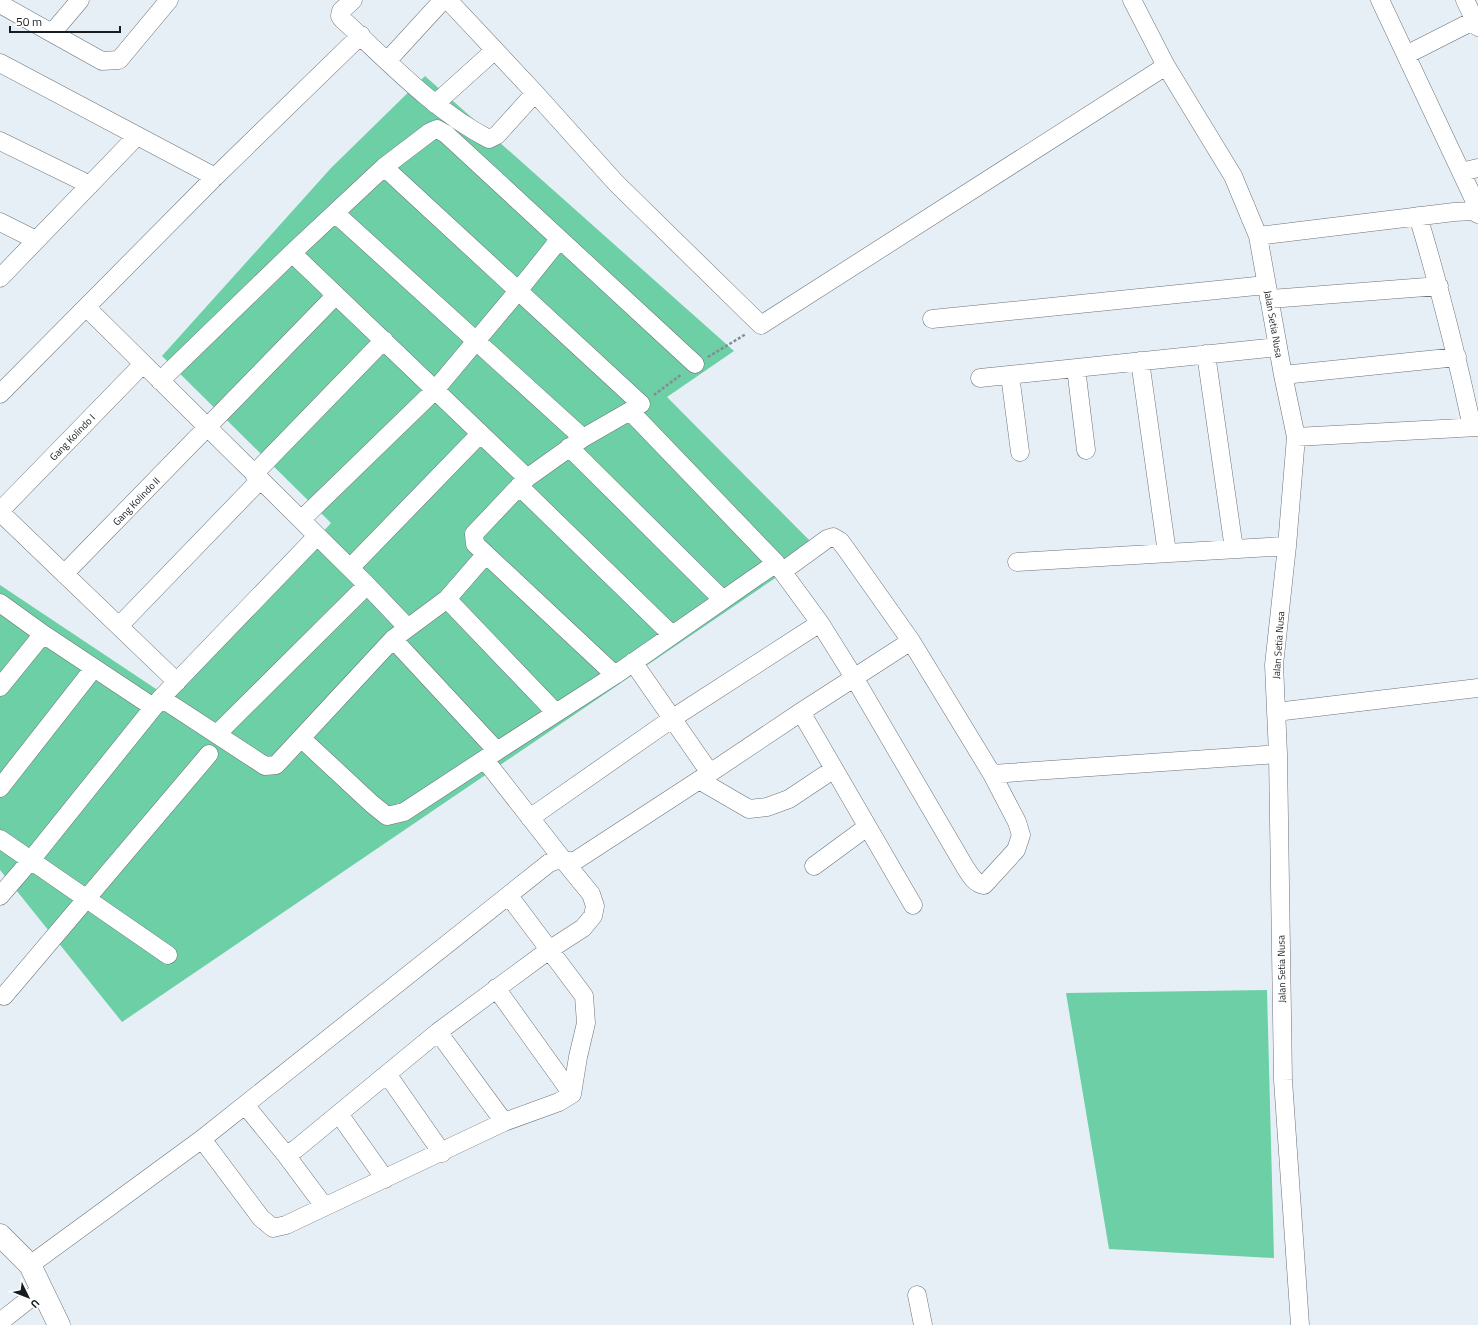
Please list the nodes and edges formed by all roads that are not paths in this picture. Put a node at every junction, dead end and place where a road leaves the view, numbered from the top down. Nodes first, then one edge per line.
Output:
1 (80, 0) edge
2 (169, 0) edge
3 (352, 0) edge
4 (443, 0) edge
5 (448, 0) edge
6 (1132, 0) edge
7 (1380, 0) edge
8 (1465, 0) edge
9 (0, 4) edge
10 (1476, 24) edge
11 (52, 33) junction
12 (361, 35) junction
13 (495, 50) junction
14 (1406, 55) junction
15 (388, 60) junction
16 (0, 63) edge
17 (1166, 66) junction
18 (535, 93) junction
19 (435, 104) junction
20 (137, 136) junction
21 (0, 141) edge
22 (384, 167) junction
23 (1470, 170) edge
24 (215, 177) junction
25 (90, 185) junction
26 (1478, 208) edge
27 (335, 213) junction
28 (1478, 214) edge
29 (1418, 216) junction
30 (0, 222) edge
31 (1258, 236) junction
32 (36, 240) junction
33 (559, 240) junction
34 (292, 253) junction
35 (0, 278) edge
36 (1439, 286) junction
37 (518, 291) junction
38 (1268, 292) junction
39 (336, 295) junction
40 (87, 308) junction
41 (932, 319) dead end
42 (384, 340) junction
43 (476, 341) junction
44 (1278, 347) junction
45 (1206, 354) junction
46 (1457, 357) junction
47 (1140, 361) junction
48 (143, 364) junction
49 (695, 364) road end
50 (1076, 368) junction
51 (1010, 375) junction
52 (1283, 375) junction
53 (980, 378) dead end
54 (160, 381) junction
55 (435, 390) junction
56 (0, 394) edge
57 (641, 404) road end
58 (1475, 427) edge
59 (208, 428) junction
60 (480, 434) junction
61 (1296, 437) junction
62 (576, 443) junction
63 (1086, 450) dead end
64 (1020, 452) dead end
65 (257, 477) junction
66 (523, 482) junction
67 (0, 512) edge
68 (301, 520) junction
69 (317, 536) junction
70 (1287, 546) junction
71 (1234, 549) junction
72 (1167, 553) junction
73 (486, 554) junction
74 (1017, 562) dead end
75 (780, 567) junction
76 (350, 568) junction
77 (64, 574) junction
78 (367, 585) junction
79 (447, 599) junction
80 (723, 600) junction
81 (0, 603) edge
82 (820, 623) junction
83 (119, 626) junction
84 (408, 628) junction
85 (43, 634) junction
86 (672, 635) junction
87 (393, 639) junction
88 (911, 641) junction
89 (633, 662) junction
90 (94, 668) junction
91 (615, 675) junction
92 (855, 678) junction
93 (177, 682) junction
94 (2, 683) edge
95 (1478, 688) edge
96 (157, 703) junction
97 (556, 712) junction
98 (801, 712) junction
99 (1276, 712) junction
100 (673, 718) junction
101 (217, 734) junction
102 (301, 738) junction
103 (209, 754) dead end
104 (1278, 754) junction
105 (491, 755) junction
106 (834, 769) junction
107 (992, 774) junction
108 (705, 776) junction
109 (0, 788) edge
110 (530, 818) junction
111 (867, 827) junction
112 (0, 839) edge
113 (31, 860) junction
114 (564, 861) junction
115 (814, 866) dead end
116 (0, 896) edge
117 (509, 896) junction
118 (87, 899) junction
119 (913, 905) dead end
120 (549, 950) junction
121 (168, 955) dead end
122 (496, 988) junction
123 (4, 996) dead end
124 (438, 1032) junction
125 (387, 1074) junction
126 (572, 1094) junction
127 (245, 1105) junction
128 (339, 1114) junction
129 (504, 1122) junction
130 (202, 1139) junction
131 (442, 1153) junction
132 (286, 1156) junction
133 (385, 1179) junction
134 (324, 1206) junction
135 (0, 1235) edge
136 (30, 1265) junction
137 (42, 1289) junction
138 (917, 1295) dead end
139 (0, 1322) edge
140 (59, 1325) edge
141 (923, 1325) edge
142 (1300, 1325) edge

1 - 11 street
2 - 11 street
3 - 12 street
4 - 15 street
5 - 13 street
6 - 17 street, Jalan Setia Nusa
7 - 14 street
8 - 10 street
9 - 11 street
10 - 14 street
12 - 15 street
12 - 24 street
13 - 18 street
13 - 19 street
14 - 23 street
15 - 19 street
16 - 20 street
17 - 18 street
17 - 31 street, Jalan Setia Nusa
18 - 19 street
20 - 24 street
20 - 25 street
21 - 25 street
22 - 27 street
22 - 33 street
22 - 37 street
23 - 26 street
24 - 40 street
25 - 32 street
27 - 34 street
27 - 43 street
28 - 29 street
29 - 31 street
29 - 36 street
30 - 32 street
31 - 38 street, Jalan Setia Nusa
32 - 35 street
33 - 37 street
33 - 49 street
34 - 39 street
34 - 54 street
36 - 38 street
36 - 46 street
37 - 43 street
37 - 57 street
38 - 41 street
38 - 44 street, Jalan Setia Nusa
39 - 42 street
39 - 59 street, Gang Kolindo II
40 - 48 street
40 - 56 street
42 - 55 street
42 - 65 street
43 - 55 street
43 - 62 street
44 - 45 street
44 - 52 street, Jalan Setia Nusa
45 - 47 street
45 - 71 street
46 - 52 street
46 - 58 street
47 - 50 street
47 - 72 street
48 - 54 street
48 - 67 street, Gang Kolindo I
50 - 51 street
50 - 63 street
51 - 53 street
51 - 64 street
52 - 61 street, Jalan Setia Nusa
54 - 59 street
55 - 60 street
55 - 68 street
58 - 61 street
59 - 65 street
59 - 77 street, Gang Kolindo II
60 - 66 street
60 - 76 street
61 - 70 street, Jalan Setia Nusa
62 - 66 street
62 - 75 street
62 - 80 street
65 - 68 street
65 - 83 street
66 - 73 street
66 - 86 street
67 - 77 street
68 - 69 street
69 - 76 street
69 - 93 street
70 - 71 street
70 - 99 street, Jalan Setia Nusa
71 - 72 street
72 - 74 street
73 - 79 street
73 - 91 street
75 - 80 street
75 - 82 street
75 - 88 street
76 - 78 street
77 - 83 street
78 - 84 street
78 - 101 street
79 - 84 street
79 - 97 street
80 - 86 street
81 - 85 street
82 - 92 street
82 - 100 street
83 - 93 street
84 - 87 street
85 - 90 street
85 - 94 street
86 - 89 street
87 - 102 street
87 - 105 street
88 - 92 street
88 - 107 street
89 - 91 street
89 - 100 street
90 - 96 street
90 - 109 street
91 - 97 street
92 - 98 street
92 - 107 street
93 - 96 street
95 - 99 street
96 - 101 street
96 - 113 street
97 - 105 street
98 - 106 street
98 - 108 street
99 - 104 street, Jalan Setia Nusa
100 - 108 street
100 - 110 street
101 - 102 street
102 - 105 street
103 - 118 street
104 - 107 street
104 - 142 street, Jalan Setia Nusa
105 - 110 street
106 - 108 street
106 - 111 street
108 - 114 street
110 - 114 street
111 - 115 street
111 - 119 street
112 - 113 street
113 - 116 street
113 - 118 street
114 - 117 street
114 - 120 street
117 - 120 street
117 - 127 street
118 - 121 street
118 - 123 street
120 - 122 street
120 - 126 street
122 - 124 street
122 - 126 street
124 - 125 street
124 - 129 street
125 - 128 street
125 - 131 street
126 - 129 street
127 - 130 street
127 - 132 street
128 - 132 street
128 - 133 street
129 - 131 street
130 - 134 street
130 - 136 street
131 - 133 street
132 - 134 street
133 - 134 street
135 - 136 main road
136 - 137 main road
137 - 139 street
137 - 140 main road
138 - 141 street

